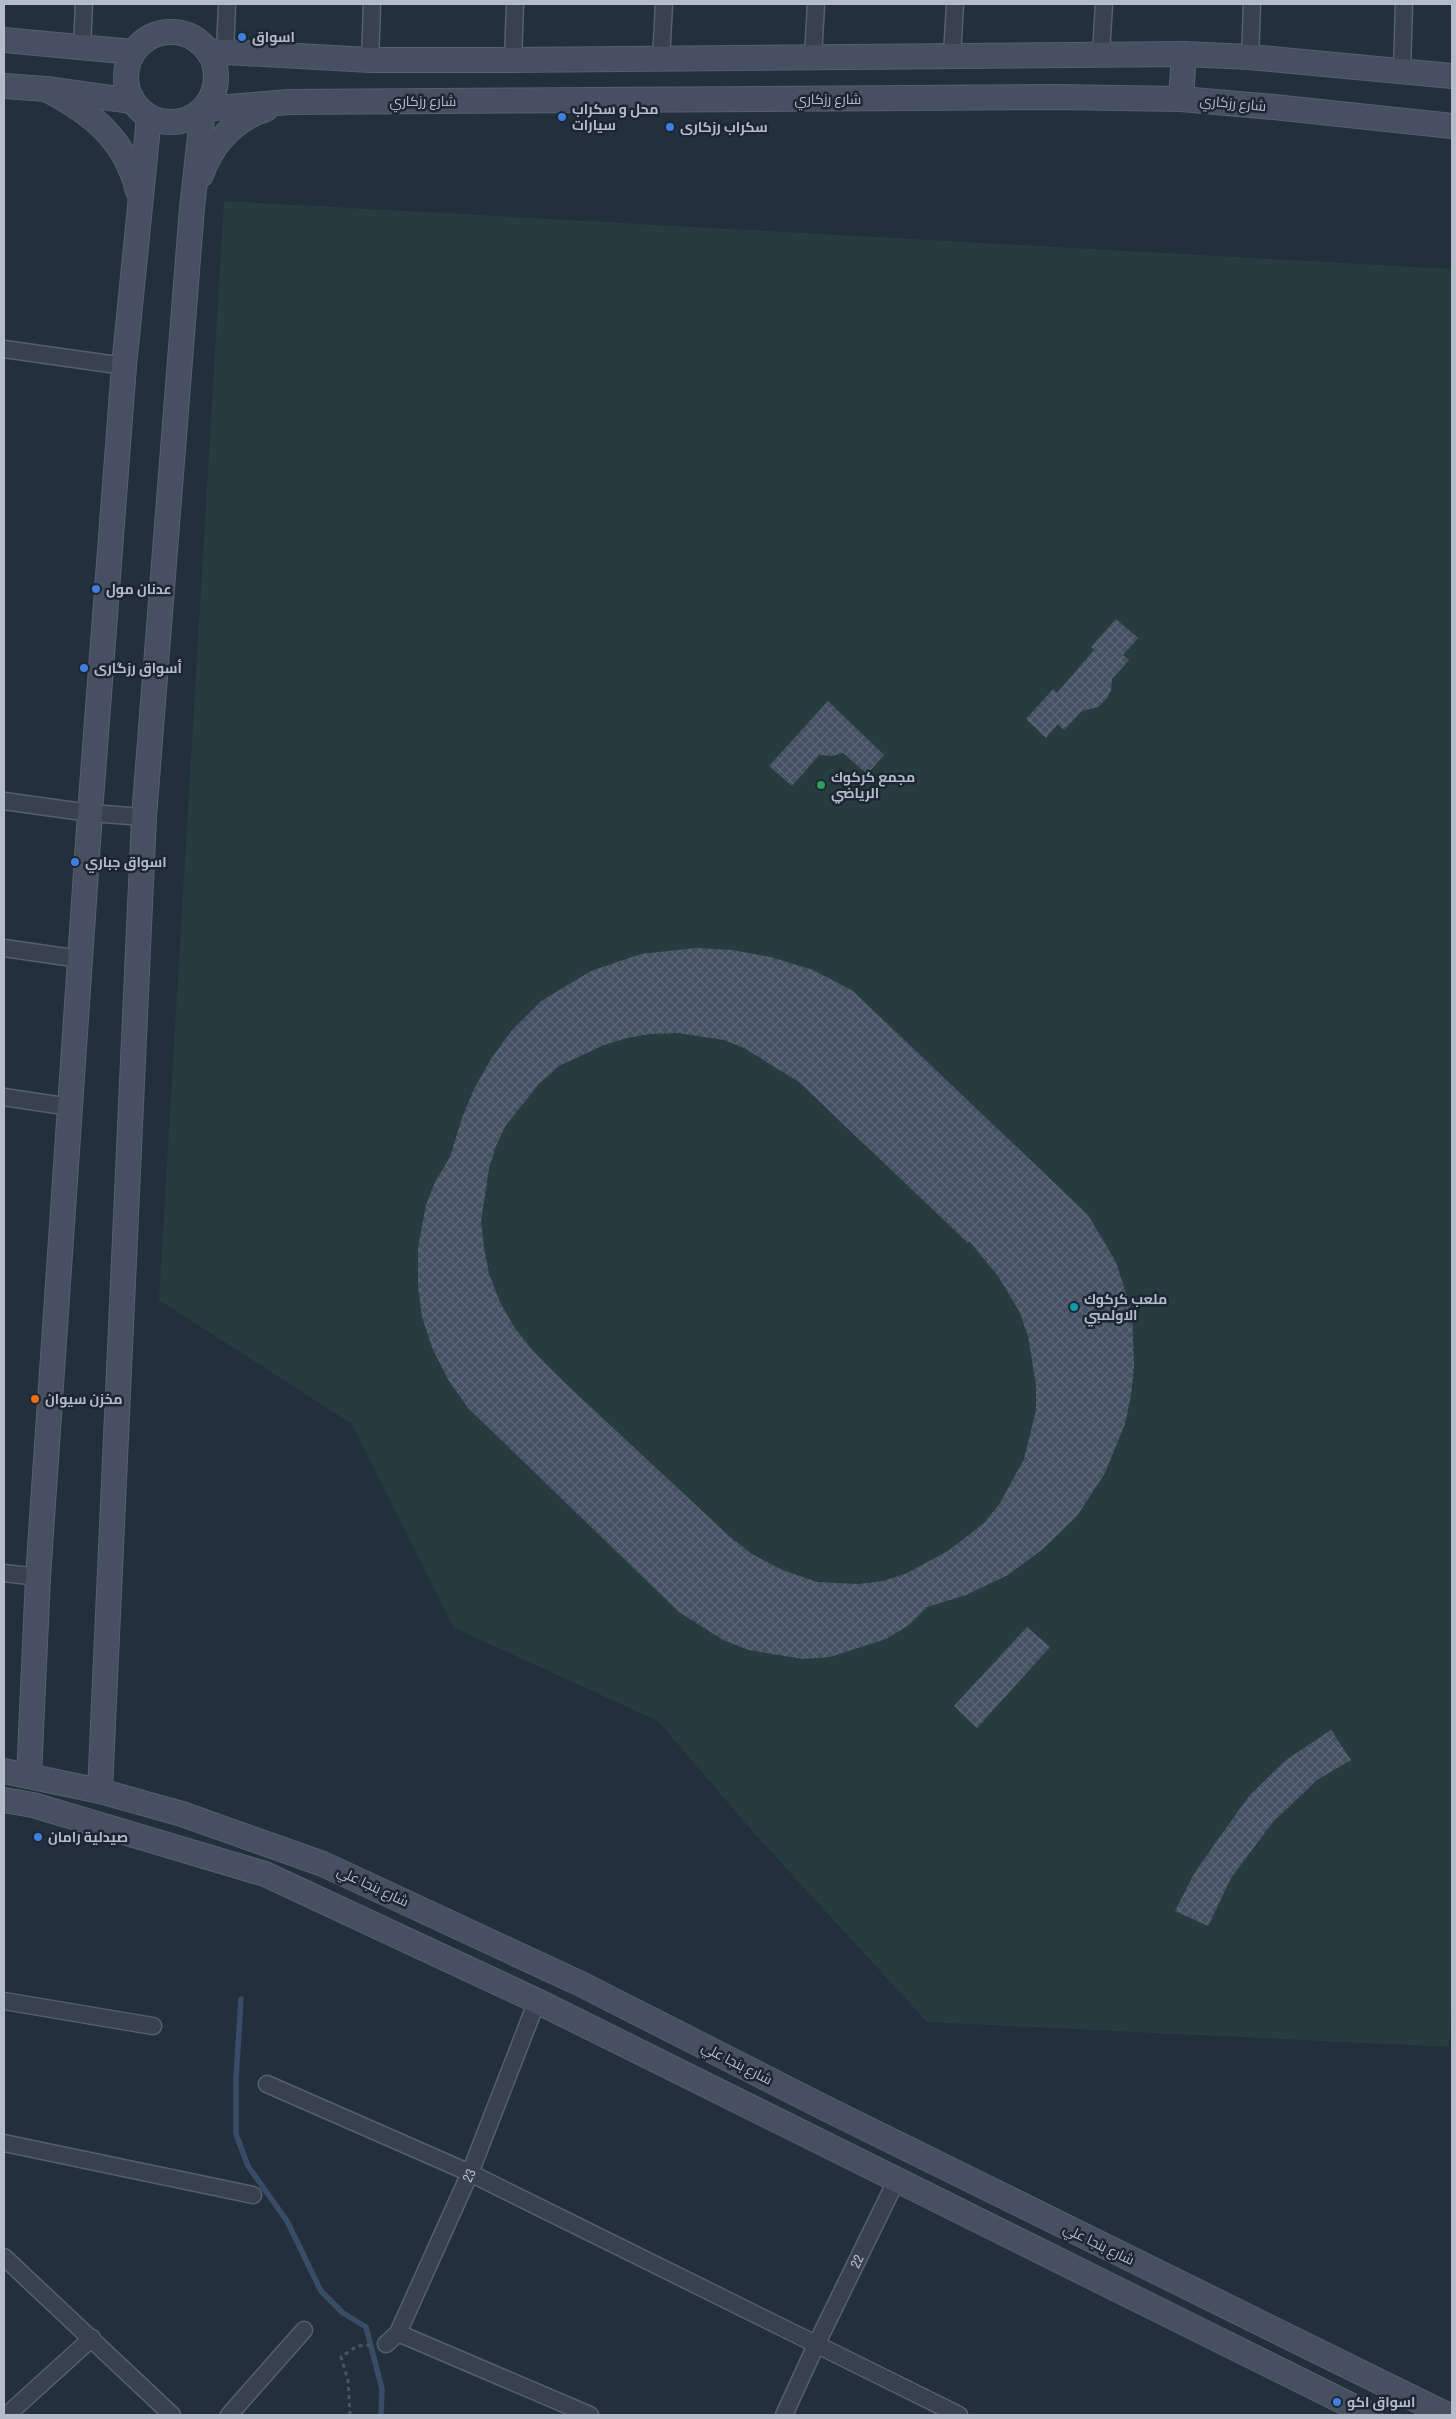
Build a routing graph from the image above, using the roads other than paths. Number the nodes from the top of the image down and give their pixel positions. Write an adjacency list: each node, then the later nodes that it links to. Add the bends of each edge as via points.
1 (84, 4): 12 (street)
2 (226, 4): 14 (street)
3 (372, 4): 21 (street)
4 (515, 4): 22 (street)
5 (664, 4): 20 (street)
6 (816, 4): 18 (street)
7 (955, 4): 17 (street)
8 (1104, 4): 15 (street)
9 (1252, 4): 19 (street)
10 (1404, 4): 23 (street)
11 (4, 40): 12 (street)
12 (82, 47): 13 (street)
13 (133, 52): 14 (street, via 146,40 170,32 188,35); 29 (street, via 126,85)
14 (216, 52): 21 (street); 30 (street, via 214,91)
15 (1101, 54): 16 (street); 17 (street)
16 (1184, 54): 19 (street); 27 (street)
17 (952, 56): 18 (street)
18 (813, 57): 20 (street)
19 (1250, 57): 23 (street)
20 (661, 59): 22 (street)
21 (370, 60): 22 (street)
22 (513, 60)
23 (1402, 70): 24 (street)
24 (1452, 76)
25 (4, 86): 26 (street)
26 (46, 89): 29 (street); 32 (street, via 85,112 112,137 128,160)
27 (1181, 99): 28 (street, شارع رزكاري); 31 (street, شارع رزكاري)
28 (289, 102): 30 (street, شارع رزكاري); 33 (street, via 244,119 222,138 206,162)
29 (140, 109): 30 (street, via 158,121 177,122); 32 (street)
30 (203, 109): 33 (street)
31 (1452, 126)
32 (140, 202): 35 (street)
33 (192, 208): 38 (street)
34 (4, 349): 35 (street)
35 (124, 366): 37 (street)
36 (4, 801): 37 (street)
37 (90, 814): 38 (street); 40 (street)
38 (144, 817): 47 (street)
39 (4, 948): 40 (street)
40 (80, 959): 42 (street)
41 (4, 1098): 42 (street)
42 (70, 1108): 44 (street)
43 (4, 1573): 44 (street)
44 (38, 1577): 46 (street)
45 (4, 1771): 46 (street, شارع بنجا علي)
46 (29, 1776): 47 (street, شارع بنجا علي)
47 (100, 1791): 49 (street, شارع بنجا علي, via 182,1814 323,1864)
48 (4, 1800): 50 (street, via 33,1805 265,1874)
49 (465, 1929): 50 (street); 70 (street, شارع بنجا علي)
50 (450, 1961): 52 (street)
51 (4, 2001): 53 (street)
52 (537, 2001): 56 (street, 23); 57 (street)
53 (153, 2026)
54 (267, 2084): 56 (street)
55 (4, 2143): 58 (street)
56 (470, 2172): 62 (street); 66 (street, 23, via 392,2339)
57 (897, 2179): 62 (street, 22); 69 (street)
58 (253, 2195)
59 (4, 2257): 61 (street)
60 (304, 2330): 65 (street)
61 (92, 2338): 63 (street); 64 (street)
62 (816, 2343): 67 (street, 22); 68 (street)
63 (6, 2415)
64 (172, 2415)
65 (229, 2415)
66 (590, 2415)
67 (784, 2415)
68 (959, 2415)
69 (1370, 2415)
70 (1447, 2415)

